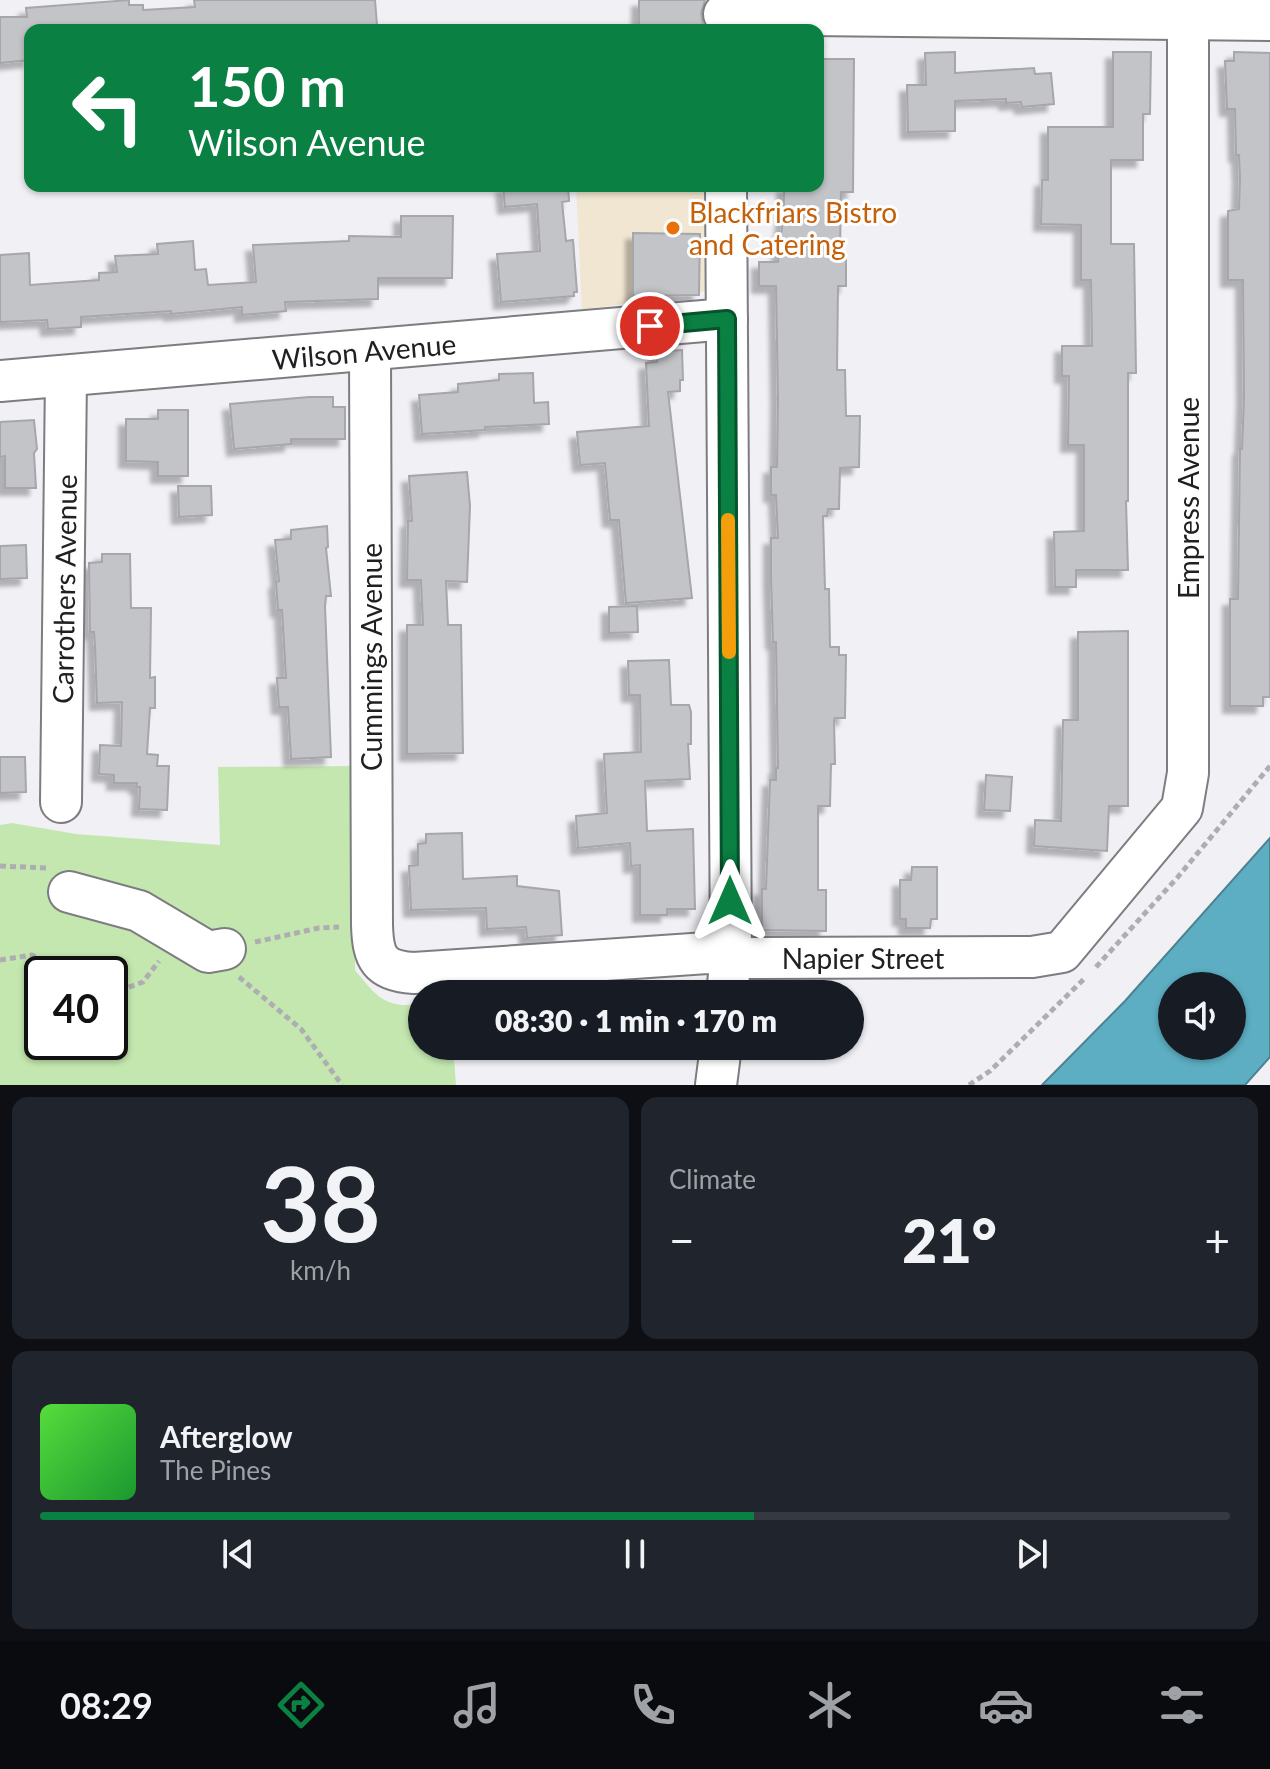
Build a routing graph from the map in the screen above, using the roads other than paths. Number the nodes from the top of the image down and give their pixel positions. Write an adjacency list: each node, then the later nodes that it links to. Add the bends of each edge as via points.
1 (1188, 10): 2 (street); 3 (street); 12 (street, Empress Avenue, via 1188,773 1182,808)
2 (724, 15)
3 (1270, 20)
4 (726, 192): 5 (street)
5 (727, 319): 6 (street, Wilson Avenue); 14 (street)
6 (370, 351): 7 (street, Wilson Avenue); 13 (street, Cummings Avenue, via 372,946)
7 (66, 376): 8 (street, Wilson Avenue); 9 (street, Carrothers Avenue)
8 (0, 381)
9 (61, 802)
10 (69, 892): 11 (street, via 139,911 208,952)
11 (225, 949)
12 (1062, 952): 14 (street, Napier Street, via 1032,957 750,958)
13 (380, 962): 14 (street, Napier Street, via 414,973 707,953)
14 (729, 975)
15 (719, 1060): 16 (street)
16 (716, 1085)

